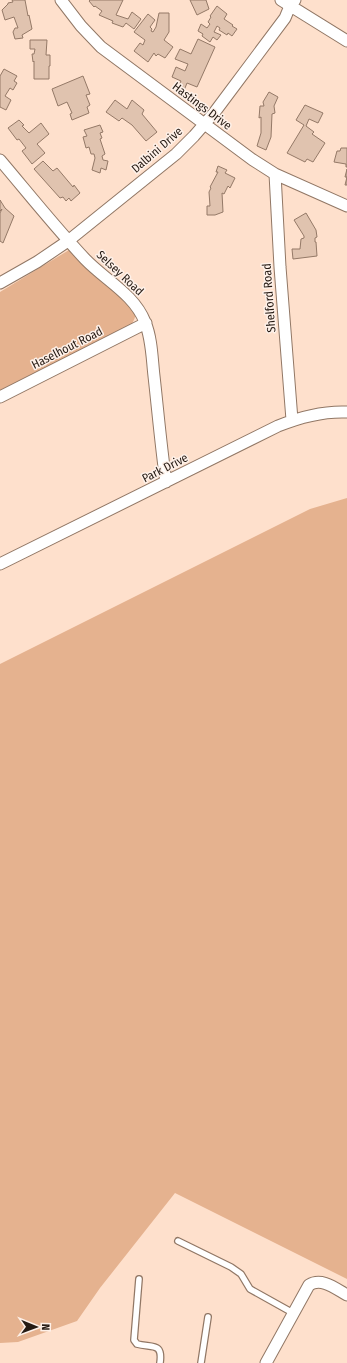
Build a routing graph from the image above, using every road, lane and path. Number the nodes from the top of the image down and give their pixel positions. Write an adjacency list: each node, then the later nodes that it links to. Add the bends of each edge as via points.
1 (60, 0): 4 (street, Hastings Drive, via 101,47)
2 (288, 2): 3 (street); 4 (street, Dalbini Drive, via 283,20)
3 (347, 41)
4 (204, 124): 6 (street, Hastings Drive); 8 (street, Dalbini Drive, via 176,154)
5 (0, 160): 8 (street, Selsey Road)
6 (275, 174): 7 (street, Hastings Drive); 13 (street, Shelford Road)
7 (347, 206)
8 (68, 241): 9 (street, Dalbini Drive); 10 (street, Selsey Road, via 96,270 128,297)
9 (0, 283)
10 (146, 323): 11 (street, Haselhout Road); 14 (street, Selsey Road)
11 (0, 397)
12 (347, 412): 13 (street, Park Drive, via 323,413)
13 (292, 420): 14 (street, Park Drive)
14 (166, 482): 15 (street, Park Drive)
15 (0, 564)
16 (178, 1241): 19 (lane, via 231,1267 240,1274 250,1289)
17 (139, 1279): 21 (lane, via 134,1341 139,1345 154,1346 158,1349 161,1353)
18 (347, 1295): 19 (street, via 325,1283 311,1284)
19 (293, 1313): 23 (street)
20 (208, 1316): 22 (lane)
21 (160, 1363)
22 (201, 1363)
23 (266, 1363)

